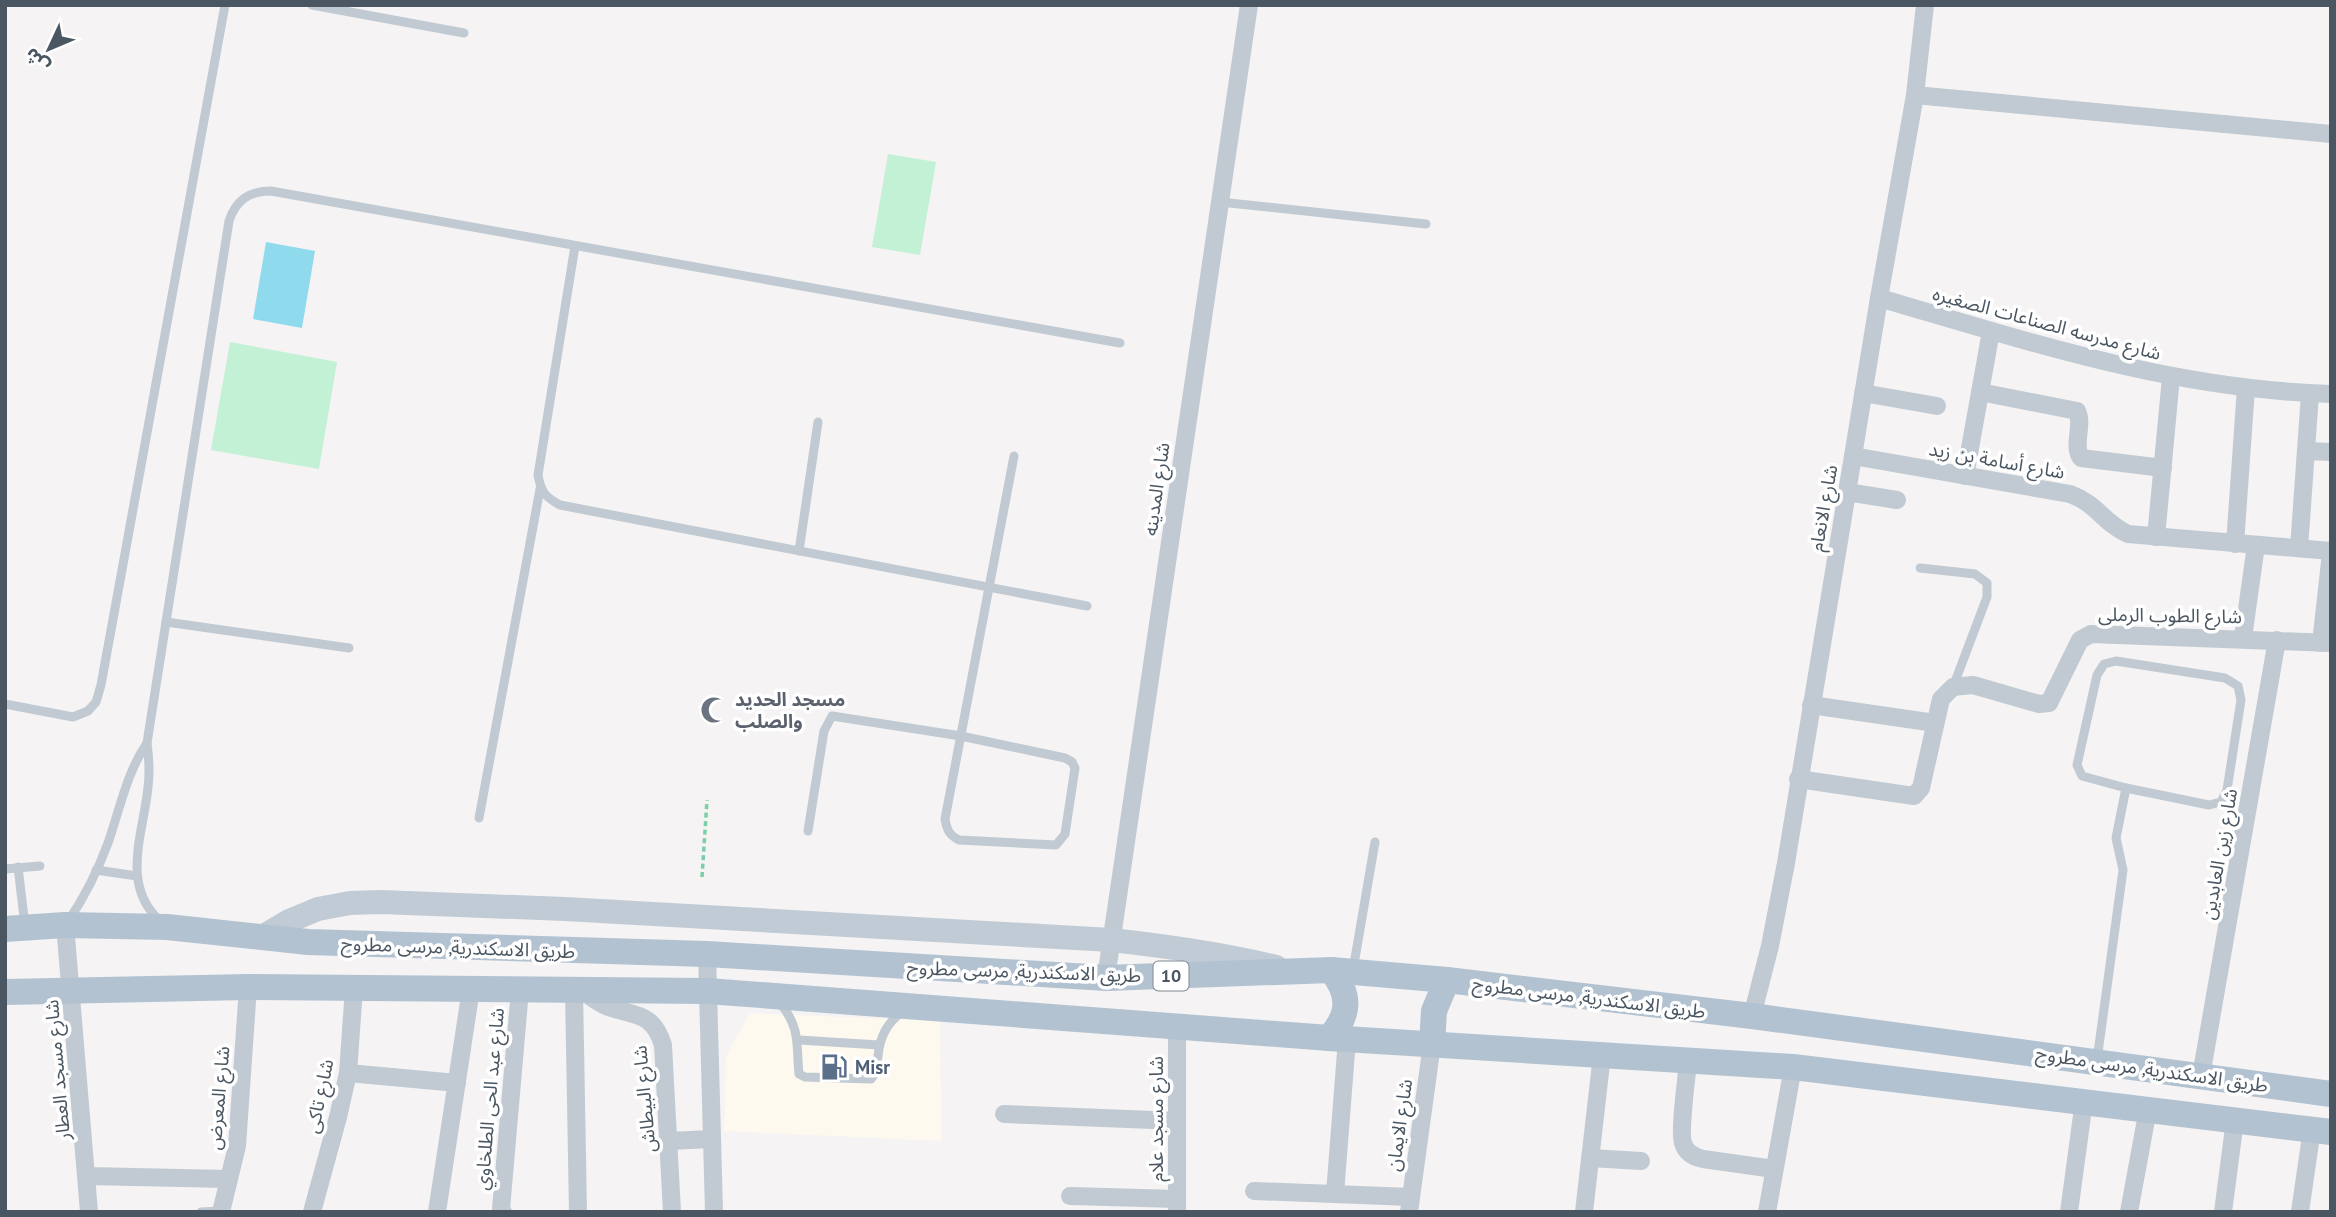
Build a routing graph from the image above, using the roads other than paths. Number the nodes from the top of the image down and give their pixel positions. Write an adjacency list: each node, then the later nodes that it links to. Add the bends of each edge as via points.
1 (225, 5): 46 (lane, via 102,685 88,711 73,717)
2 (312, 5): 5 (lane)
3 (1249, 5): 8 (street, شارع المدينه)
4 (1925, 5): 6 (street, شارع الانعام)
5 (464, 33)
6 (1915, 95): 7 (street); 11 (street, شارع الانعام)
7 (2331, 134)
8 (1220, 202): 9 (lane); 65 (street, شارع المدينه)
9 (1426, 224)
10 (575, 246): 13 (lane); 28 (lane, via 538,475); 40 (lane, via 271,191 249,194 239,201 229,221)
11 (1879, 298): 12 (street, شارع مدرسه الصناعات الصغيره); 17 (street, شارع الانعام)
12 (1991, 331): 14 (street, شارع مدرسه الصناعات الصغيره, via 2081,358); 16 (street)
13 (1119, 343)
14 (2171, 377): 15 (street, شارع مدرسه الصناعات الصغيره); 26 (street)
15 (2246, 388): 18 (street, شارع مدرسه الصناعات الصغيره); 32 (street)
16 (1980, 392): 26 (street, via 2077,411 2081,458); 27 (street)
17 (1863, 393): 20 (street); 25 (street, شارع الانعام)
18 (2310, 394): 19 (street, شارع مدرسه الصناعات الصغيره); 22 (street)
19 (2331, 394)
20 (1937, 406)
21 (818, 422): 35 (lane)
22 (2306, 451): 23 (street); 34 (street)
23 (2331, 452)
24 (1014, 456): 38 (lane)
25 (1853, 456): 27 (street, شارع أسامة بن زيد); 29 (street, شارع الانعام)
26 (2163, 468): 31 (street)
27 (1965, 476): 31 (street, شارع أسامة بن زيد, via 2070,494 2092,504 2127,534)
28 (540, 489): 35 (lane, via 560,505); 53 (lane)
29 (1847, 492): 30 (street); 47 (street, شارع الانعام)
30 (1897, 500)
31 (2156, 537): 32 (street, شارع أسامة بن زيد)
32 (2235, 544): 33 (street, شارع أسامة بن زيد)
33 (2256, 545): 34 (street, شارع أسامة بن زيد); 41 (street)
34 (2298, 548): 36 (street, شارع أسامة بن زيد)
35 (799, 551): 38 (lane)
36 (2331, 552): 43 (street)
37 (1920, 568): 45 (lane, via 1975,574 1987,583 1987,597)
38 (989, 587): 39 (lane); 49 (lane)
39 (1087, 606)
40 (166, 622): 44 (lane); 50 (lane)
41 (2243, 638): 42 (street, شارع الطوب الرملى); 45 (street, شارع الطوب الرملى, via 2087,635 2080,640 2051,701 2045,704 1972,685)
42 (2277, 640): 43 (street, شارع الطوب الرملى); 92 (street, شارع زين العابدين)
43 (2326, 643)
44 (349, 648)
45 (1953, 687): 48 (street, via 1941,699)
46 (5, 704)
47 (1811, 705): 48 (street); 51 (street, شارع الانعام)
48 (1935, 723): 51 (street, via 1921,788 1914,796)
49 (961, 736): 49 (lane, via 945,819 951,836 1056,845 1062,841 1075,768 1072,762); 54 (lane, via 832,716 824,731)
50 (147, 743): 59 (lane, via 127,780); 60 (lane, via 149,776)
51 (1798, 779): 81 (street, شارع الانعام, via 1772,936)
52 (2126, 788): 52 (lane, via 2209,805 2221,802 2227,790 2241,700 2238,686 2225,678 2116,661 2104,664 2097,675 2077,765 2087,779); 89 (lane, via 2116,838 2123,870)
53 (479, 818)
54 (808, 831)
55 (1375, 842): 68 (lane)
56 (40, 866): 57 (lane)
57 (18, 867): 58 (lane); 63 (lane)
58 (5, 869)
59 (96, 870): 60 (lane); 61 (lane)
60 (137, 876): 62 (lane, via 141,896)
61 (65, 925): 62 (main road, طريق الاسكندرية, مرسى مطروح / 10); 63 (main road, طريق الاسكندرية, مرسى مطروح / 10); 74 (street, شارع مسجد العطار)
62 (167, 927): 64 (main road, طريق الاسكندرية, مرسى مطروح / 10)
63 (15, 929)
64 (262, 937): 65 (main road, via 318,909 381,902); 66 (main road, طريق الاسكندرية, مرسى مطروح / 10)
65 (1111, 940): 67 (main road); 69 (street, شارع المدينه)
66 (707, 954): 69 (main road, طريق الاسكندرية, مرسى مطروح / 10); 78 (street)
67 (1291, 971): 68 (main road, طريق الاسكندرية, مرسى مطروح / 10); 69 (main road, طريق الاسكندرية, مرسى مطروح / 10)
68 (1342, 971): 70 (main road, طريق الاسكندرية, مرسى مطروح / 10); 83 (main road, via 1345,1013)
69 (1106, 978)
70 (1447, 980): 81 (main road, طريق الاسكندرية, مرسى مطروح / 10); 85 (main road, via 1434,1011)
71 (248, 987): 72 (main road, طريق الاسكندرية, مرسى مطروح); 74 (main road, طريق الاسكندرية, مرسى مطروح); 107 (street, شارع المعرض, via 238,1134)
72 (354, 988): 73 (main road, طريق الاسكندرية, مرسى مطروح); 91 (street, شارع تاكى)
73 (471, 989): 75 (main road, طريق الاسكندرية, مرسى مطروح); 93 (street)
74 (71, 990): 77 (main road, طريق الاسكندرية, مرسى مطروح); 106 (street, شارع مسجد العطار)
75 (520, 990): 76 (main road, طريق الاسكندرية, مرسى مطروح); 118 (street, شارع عبد الحى الطلخاوي)
76 (578, 990): 78 (main road, طريق الاسكندرية, مرسى مطروح); 102 (street, شارع البيطاش, via 605,1005 634,1012 659,1030); 119 (street)
77 (5, 992)
78 (707, 992): 79 (main road, طريق الاسكندرية, مرسى مطروح); 101 (street)
79 (775, 996): 80 (main road, طريق الاسكندرية, مرسى مطروح); 84 (lane)
80 (909, 1006): 82 (main road, طريق الاسكندرية, مرسى مطروح); 86 (lane, via 884,1029)
81 (1752, 1016): 89 (main road, طريق الاسكندرية, مرسى مطروح / 10)
82 (1177, 1026): 83 (main road, طريق الاسكندرية, مرسى مطروح); 99 (street, شارع مسجد علام)
83 (1338, 1039): 85 (main road, طريق الاسكندرية, مرسى مطروح); 109 (street)
84 (799, 1040): 86 (lane); 86 (lane, via 799,1074 806,1077 872,1079)
85 (1432, 1044): 87 (main road, طريق الاسكندرية, مرسى مطروح); 111 (street, شارع الايمان)
86 (879, 1045)
87 (1602, 1055): 88 (main road, طريق الاسكندرية, مرسى مطروح); 103 (street)
88 (1688, 1061): 90 (main road, طريق الاسكندرية, مرسى مطروح); 105 (street, via 1682,1138 1686,1150 1703,1159)
89 (2097, 1062): 92 (main road, طريق الاسكندرية, مرسى مطروح / 10)
90 (1793, 1067): 95 (main road, طريق الاسكندرية, مرسى مطروح); 105 (street)
91 (348, 1073): 93 (street); 116 (street, شارع تاكى)
92 (2201, 1076): 94 (main road, طريق الاسكندرية, مرسى مطروح / 10)
93 (457, 1083): 117 (street)
94 (2331, 1094)
95 (2084, 1101): 96 (main road, طريق الاسكندرية, مرسى مطروح); 124 (street)
96 (2148, 1109): 98 (main road, طريق الاسكندرية, مرسى مطروح); 125 (street)
97 (1004, 1114): 99 (street)
98 (2235, 1120): 100 (main road, طريق الاسكندرية, مرسى مطروح); 126 (street)
99 (1177, 1121): 112 (street, شارع مسجد علام)
100 (2321, 1130): 127 (street)
101 (711, 1139): 102 (street); 121 (street)
102 (669, 1140): 120 (street, شارع البيطاش)
103 (1590, 1158): 104 (street); 122 (street)
104 (1642, 1161)
105 (1774, 1169): 123 (street)
106 (87, 1176): 107 (street); 114 (street, شارع مسجد العطار)
107 (228, 1179): 113 (street, شارع المعرض)
108 (1254, 1191): 109 (street)
109 (1335, 1194): 111 (street)
110 (1070, 1196): 112 (street)
111 (1410, 1204)
112 (1177, 1206)
113 (221, 1211): 115 (lane)
114 (89, 1212)
115 (201, 1212)
116 (312, 1212)
117 (437, 1212)
118 (503, 1212)
119 (578, 1212)
120 (672, 1212)
121 (714, 1212)
122 (1584, 1212)
123 (1767, 1212)
124 (2069, 1212)
125 (2129, 1212)
126 (2223, 1212)
127 (2300, 1212)

